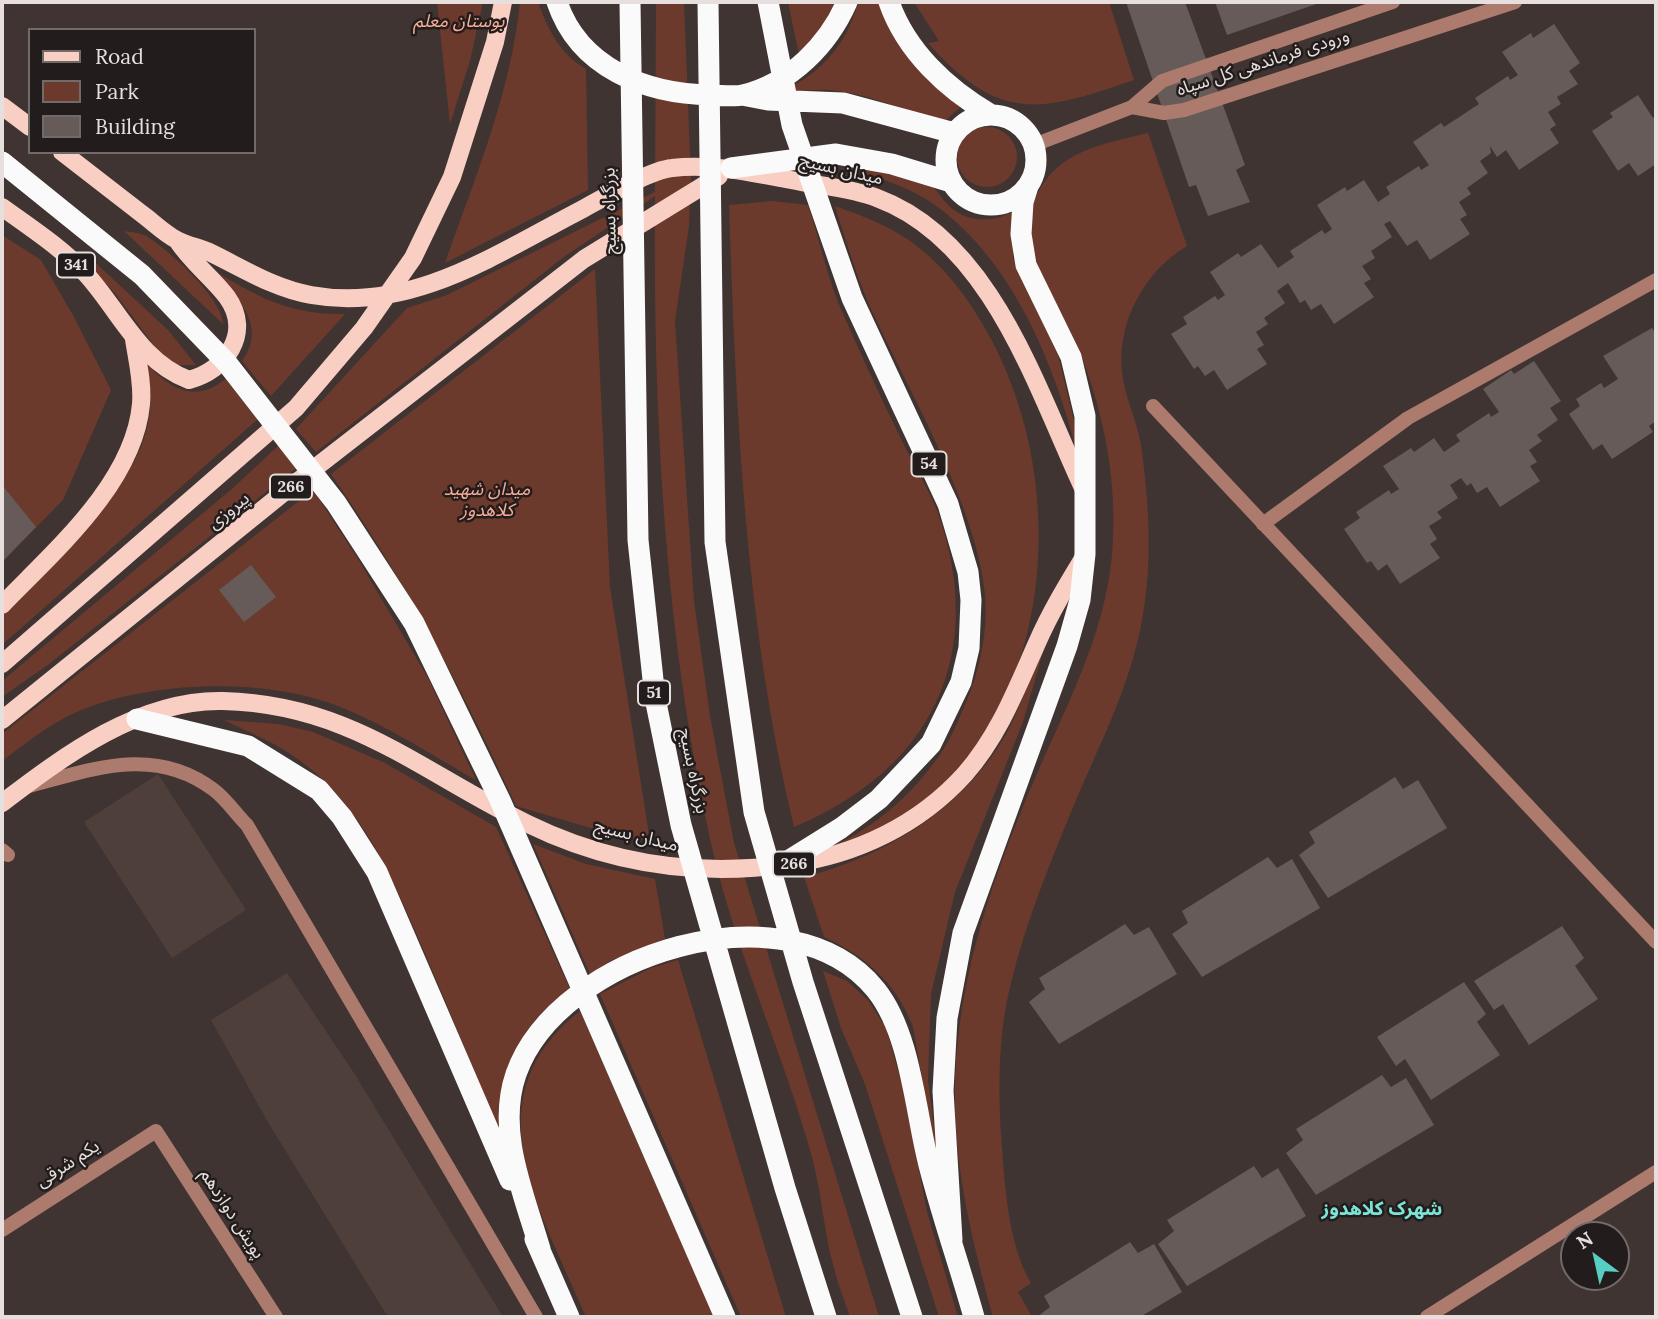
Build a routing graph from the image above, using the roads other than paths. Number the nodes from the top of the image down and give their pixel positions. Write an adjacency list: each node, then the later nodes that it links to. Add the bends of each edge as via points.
1 (503, 2): 31 (main road, via 452,177 413,258 364,328 296,408)
2 (556, 2): 10 (highway, via 562,20 584,47 602,65 637,84 691,94)
3 (630, 2): 47 (highway, بزرگراه بسیج / 51, via 638,540 655,698 681,825)
4 (708, 2): 48 (highway, via 715,541 754,812 803,982)
5 (768, 2): 36 (highway, 54, via 792,125 852,298 948,504 968,572 971,600 969,648 961,682 931,744 879,799)
6 (847, 2): 10 (highway, via 824,43 810,57)
7 (889, 2): 13 (highway, via 908,40 934,71)
8 (1393, 2): 12 (street, ورودی فرماندهی کل سپاه, via 1162,81)
9 (1515, 2): 12 (street, ورودی فرماندهی کل سپاه, via 1184,110 1164,113)
10 (742, 95): 15 (highway, via 858,106)
11 (2, 106): 14 (main road)
12 (1132, 107): 16 (street)
13 (990, 114): 15 (highway, via 964,123); 16 (highway, via 1017,122)
14 (28, 126)
15 (954, 133): 20 (highway, via 945,158)
16 (1034, 145): 21 (highway, via 1035,174)
17 (65, 154): 23 (main road)
18 (2, 162): 46 (highway, via 152,284 226,362 336,503 414,623 495,788)
19 (731, 168): 20 (highway, via 836,154 892,164); 23 (main road, میدان بسیج, via 670,167 447,280 387,296 349,298 282,288); 27 (main road, میدان بسیج, via 876,198 914,216 946,242 1000,310); 33 (main road, پیروزی / 266, via 584,259 293,485)
20 (951, 182): 21 (highway, via 964,196 990,205 1005,203)
21 (1028, 186): 27 (highway, via 1021,245 1026,265 1071,357 1085,416)
22 (2, 207): 25 (main road, 341, via 83,271 110,301)
23 (177, 240): 25 (main road, via 191,262 229,299 236,319 230,353 218,368 189,380 163,367)
24 (1656, 280): 28 (street, via 1408,418)
25 (134, 339): 30 (main road, via 141,404 127,454 96,503)
26 (1153, 406): 28 (street)
27 (1083, 488): 29 (highway)
28 (1263, 524): 37 (street)
29 (1085, 554): 36 (main road, میدان بسیج / 266, via 1059,597 1014,699 985,749 934,804 907,823 843,853); 41 (highway, via 1080,600 1067,646 962,933 947,1018 943,1091)
30 (2, 605)
31 (2, 664)
32 (136, 719): 34 (main road, 266, via 76,750); 36 (main road, میدان بسیج / 266, via 176,706 221,701 284,706 327,717 378,741 556,837 640,862 705,871); 42 (highway, via 247,746 319,790 342,817 377,872)
33 (2, 720)
34 (21, 788): 35 (main road, 266); 44 (street, via 121,762 172,767 214,790 247,825)
35 (2, 803)
36 (780, 866)
37 (1656, 943)
38 (156, 1131): 40 (street, یکم شرقی); 43 (street, پویش دوازدهم)
39 (1656, 1172): 50 (street)
40 (2, 1230)
41 (952, 1240): 42 (highway, via 929,1167 898,1026 876,990 833,954 764,937 713,939 653,954 600,981 556,1014 537,1036 516,1073 509,1129); 49 (highway)
42 (540, 1249): 45 (highway)
43 (276, 1317)
44 (536, 1317)
45 (569, 1317)
46 (725, 1317)
47 (825, 1317)
48 (912, 1317)
49 (974, 1317)
50 (1427, 1317)

